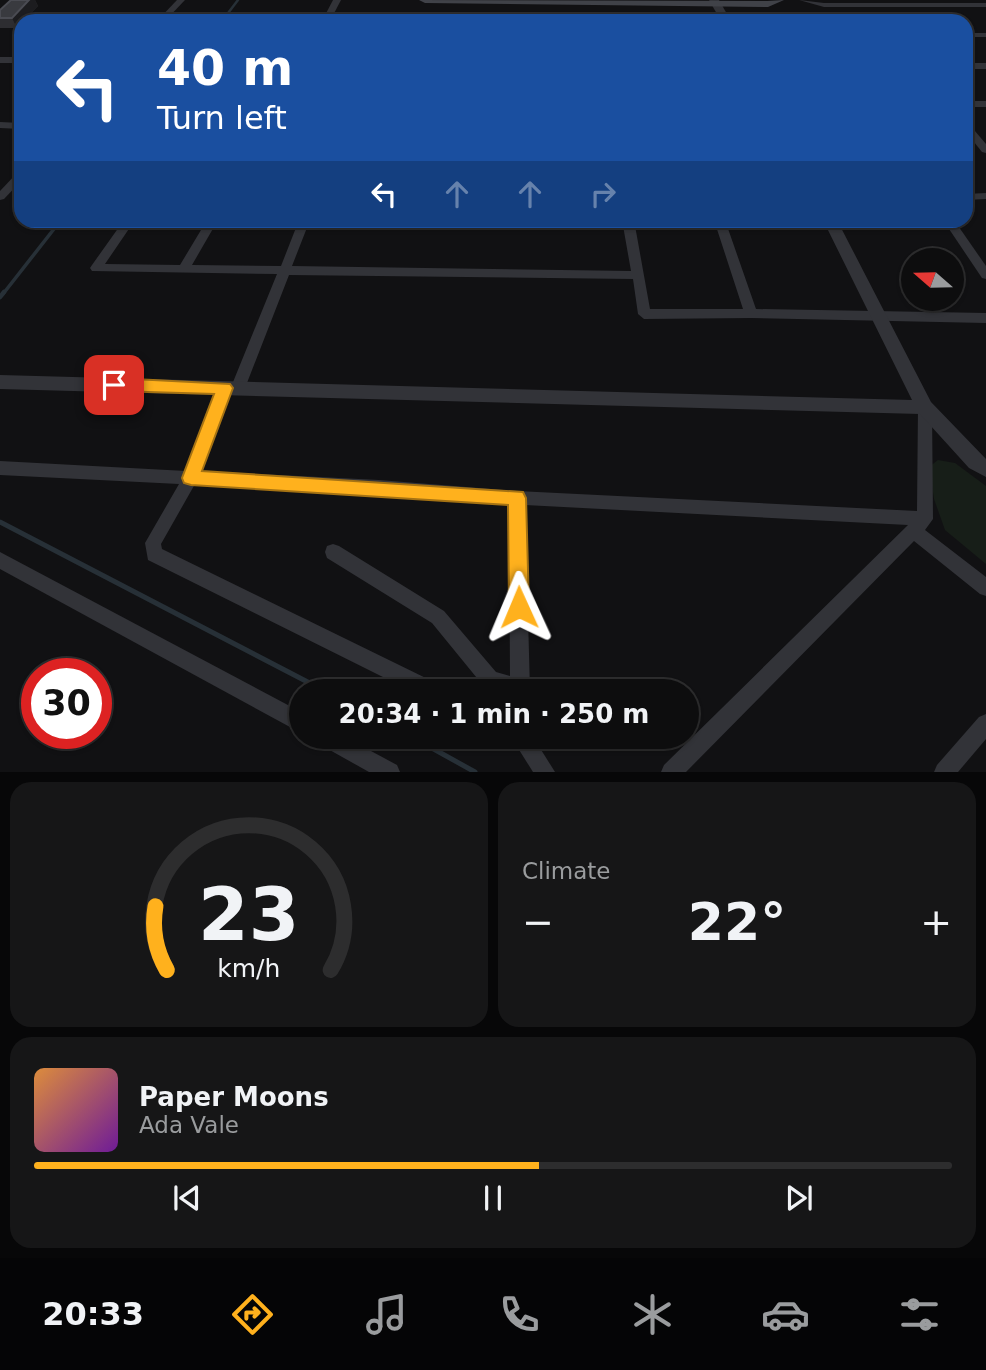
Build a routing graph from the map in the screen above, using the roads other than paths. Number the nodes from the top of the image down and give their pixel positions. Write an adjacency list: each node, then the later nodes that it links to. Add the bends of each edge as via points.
1 (181, 0): 9 (street)
2 (425, 0): 5 (main road)
3 (778, 0): 6 (main road, via 768,4)
4 (803, 0): 8 (street, via 824,5)
5 (481, 1): 7 (main road)
6 (721, 2): 7 (main road)
7 (689, 3): 10 (main road)
8 (986, 5)
9 (168, 14)
10 (716, 14)
11 (4, 50): 12 (street)
12 (14, 52)
13 (973, 134): 14 (street)
14 (985, 147)
15 (14, 182): 16 (street)
16 (0, 197)
17 (124, 228): 24 (street, via 96,268)
18 (208, 228): 24 (street)
19 (302, 228): 25 (street)
20 (629, 228): 26 (street)
21 (722, 228): 28 (street)
22 (834, 228): 29 (street)
23 (954, 228): 27 (street)
24 (184, 269): 25 (street)
25 (285, 271): 26 (street); 32 (street)
26 (638, 275): 28 (street, via 644,314)
27 (986, 275)
28 (751, 313): 29 (street)
29 (877, 315): 30 (street); 33 (street)
30 (986, 318)
31 (1, 384): 32 (street)
32 (231, 388): 33 (street); 36 (street)
33 (925, 407): 35 (street); 38 (street)
34 (0, 468): 36 (street)
35 (986, 469)
36 (191, 478): 37 (street); 42 (street, via 153,543 154,554)
37 (517, 498): 38 (street); 44 (street)
38 (919, 525): 41 (street); 51 (street)
39 (333, 552): 43 (street, via 438,617)
40 (0, 560): 45 (street)
41 (986, 588)
42 (407, 679)
43 (483, 679)
44 (520, 679)
45 (289, 717)
46 (986, 724): 52 (street)
47 (348, 749): 49 (street)
48 (529, 749): 50 (street)
49 (390, 772)
50 (545, 772)
51 (671, 772)
52 (944, 772)

